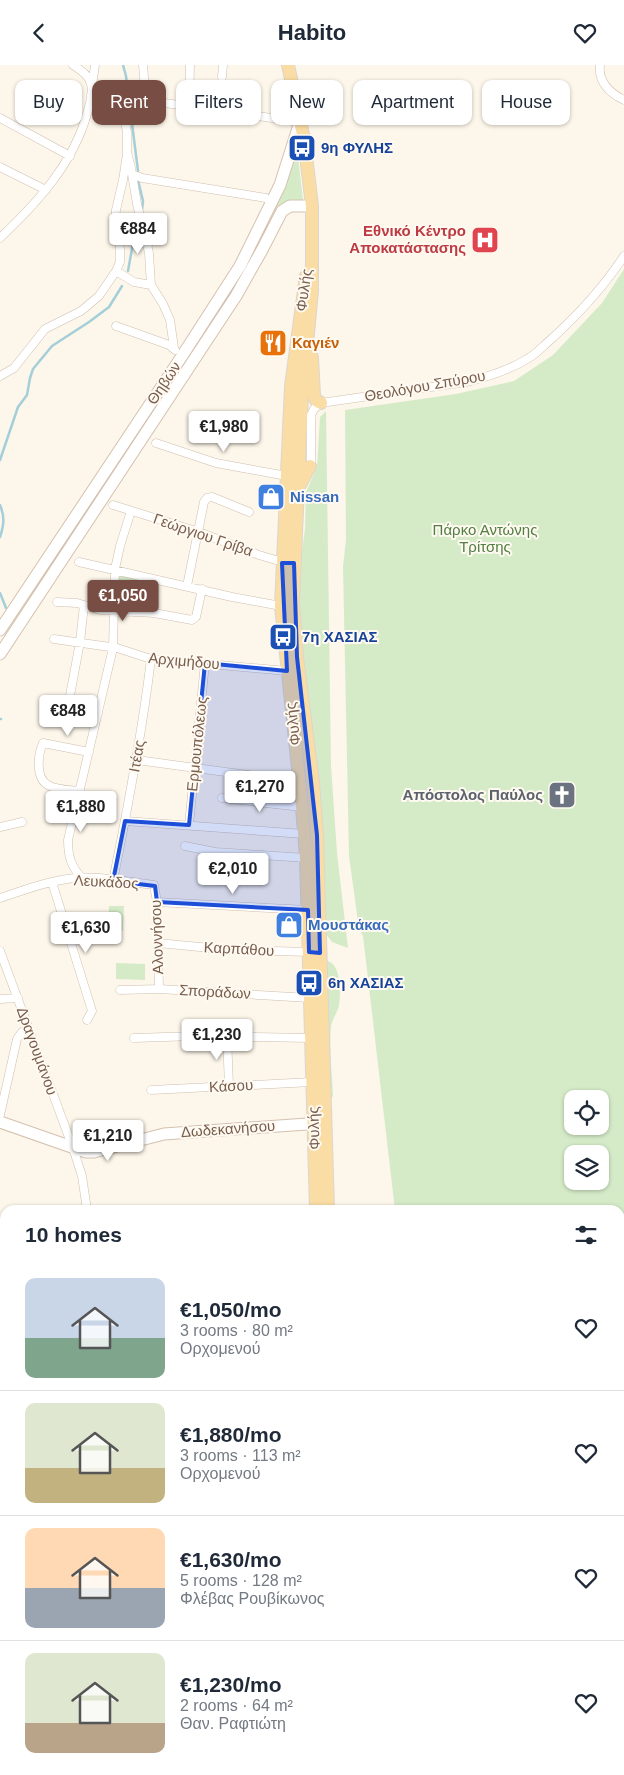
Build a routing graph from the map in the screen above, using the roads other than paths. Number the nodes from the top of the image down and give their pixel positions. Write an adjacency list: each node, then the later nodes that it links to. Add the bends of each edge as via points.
1 (73, 65): 12 (street)
2 (95, 65): 12 (street)
3 (144, 65): 9 (street)
4 (190, 65): 10 (street)
5 (223, 65): 8 (street)
6 (288, 65): 11 (main road, Φυλής)
7 (600, 65): 14 (street, via 602,83)
8 (222, 77)
9 (145, 80)
10 (190, 80)
11 (291, 80)
12 (91, 84): 13 (street)
13 (91, 95): 20 (street, via 82,133)
14 (624, 100)
15 (0, 117): 20 (street)
16 (126, 125): 19 (street)
17 (299, 125): 24 (main road, Θηβών)
18 (300, 125): 25 (main road, Φυλής)
19 (127, 154): 22 (street); 28 (street, via 116,209)
20 (70, 156): 23 (street)
21 (0, 167): 23 (street)
22 (132, 174): 24 (street, via 266,198); 31 (street)
23 (46, 190): 27 (street)
24 (272, 202): 37 (main road, Θηβών, via 240,266)
25 (312, 206): 30 (main road, Φυλής); 60 (main road, Θηβών, via 290,206 282,211 236,296)
26 (0, 225): 27 (street)
27 (8, 231): 29 (street)
28 (118, 232): 31 (street); 33 (street, via 120,262)
29 (0, 239)
30 (312, 239): 35 (main road, Φυλής); 42 (main road, Φυλής, via 293,367)
31 (148, 245): 34 (street)
32 (624, 256): 39 (street, Θεολόγου Σπύρου, via 573,318 530,358 515,366 466,382)
33 (116, 271): 34 (street, via 134,282); 38 (street, via 99,297 81,311 45,329 14,368)
34 (151, 285): 37 (street, via 164,304)
35 (312, 291): 39 (main road, via 314,396); 42 (main road, Φυλής)
36 (116, 327): 37 (street)
37 (178, 352): 56 (main road, Θηβών)
38 (0, 376)
39 (321, 403): 41 (street, via 311,415)
40 (156, 443): 42 (street, via 216,463)
41 (311, 452): 42 (street); 42 (street)
42 (295, 468): 48 (main road, Φυλής); 48 (main road, Φυλής, via 298,489)
43 (113, 505): 44 (street, Γεώργιου Γρίβα)
44 (130, 511): 46 (street, Γεώργιου Γρίβα); 49 (street)
45 (249, 512): 46 (street, via 212,497 207,498)
46 (199, 532): 48 (street, Γεώργιου Γρίβα); 50 (street)
47 (80, 562): 49 (street)
48 (288, 563): 54 (main road, Φυλής); 90 (main road, Φυλής, via 313,782 316,835)
49 (115, 569): 50 (street); 55 (street)
50 (187, 586): 51 (street)
51 (202, 589): 54 (street); 55 (street, via 195,619)
52 (57, 602): 53 (street)
53 (84, 605): 55 (street); 58 (street)
54 (281, 606): 63 (main road, Φυλής)
55 (114, 611): 59 (street)
56 (0, 630)
57 (54, 639): 58 (street, Αρχιμήδου)
58 (80, 642): 59 (street, Αρχιμήδου); 65 (street)
59 (113, 648): 61 (street, Αρχιμήδου); 66 (street)
60 (0, 654)
61 (151, 659): 62 (street, Αρχιμήδου); 68 (street, Ιτέας)
62 (206, 663): 63 (street, Αρχιμήδου); 69 (street, Ερμουπόλεως)
63 (287, 671): 70 (main road, Φυλής)
64 (46, 701): 65 (street)
65 (68, 706): 66 (street)
66 (98, 713): 67 (street)
67 (88, 752): 71 (street); 71 (street, via 43,743 39,760 40,775 48,786)
68 (136, 760): 69 (street); 74 (street, Ιτέας)
69 (195, 768): 70 (street); 76 (street, Ερμουπόλεως)
70 (299, 782): 73 (main road, Φυλής)
71 (80, 791): 81 (street, via 68,849)
72 (222, 798): 73 (street)
73 (302, 807): 78 (main road, Φυλής)
74 (125, 821): 76 (street); 83 (street, Ιτέας)
75 (22, 823): 77 (street)
76 (189, 825): 78 (street)
77 (0, 827)
78 (304, 834): 80 (main road, Φυλής)
79 (185, 846): 80 (street, via 215,852)
80 (306, 858): 87 (main road, Φυλής)
81 (79, 878): 82 (street, Λευκάδος); 83 (street, Λευκάδος)
82 (56, 881): 85 (street, Λευκάδος); 96 (street, via 92,1011)
83 (112, 881): 84 (street, Λευκάδος)
84 (154, 885): 86 (street, Αλοννήσου)
85 (0, 898)
86 (157, 902): 87 (street); 88 (street, Αλοννήσου)
87 (308, 910): 90 (main road, Φυλής)
88 (158, 943): 90 (street, Καρπάθου); 91 (street, Αλοννήσου)
89 (0, 951): 93 (street, Δραγουμάνου)
90 (314, 953): 94 (main road, Φυλής); 106 (main road, Φυλής)
91 (159, 989): 92 (street, Σποράδων); 94 (street, Σποράδων)
92 (120, 990)
93 (18, 998): 95 (street); 97 (street, Δραγουμάνου)
94 (310, 998): 100 (main road, Φυλής)
95 (0, 999)
96 (87, 1020)
97 (28, 1028): 104 (street, via 17,1039); 107 (street, Δραγουμάνου)
98 (227, 1036): 99 (street); 100 (street); 102 (street)
99 (134, 1038)
100 (310, 1038): 101 (main road, Φυλής)
101 (312, 1082): 102 (street, Κάσου); 106 (main road, Φυλής)
102 (229, 1086): 103 (street, Κάσου)
103 (151, 1090)
104 (0, 1115)
105 (0, 1122): 107 (main road, Δωδεκανήσου)
106 (320, 1123): 107 (main road, Δωδεκανήσου, via 160,1134 94,1152); 109 (main road, Φυλής); 110 (main road, Φυλής)
107 (73, 1148): 108 (street, Δραγουμάνου)
108 (86, 1205)
109 (316, 1205)
110 (328, 1205)
111 (216, 1775): 112 (street)
112 (220, 1775)

